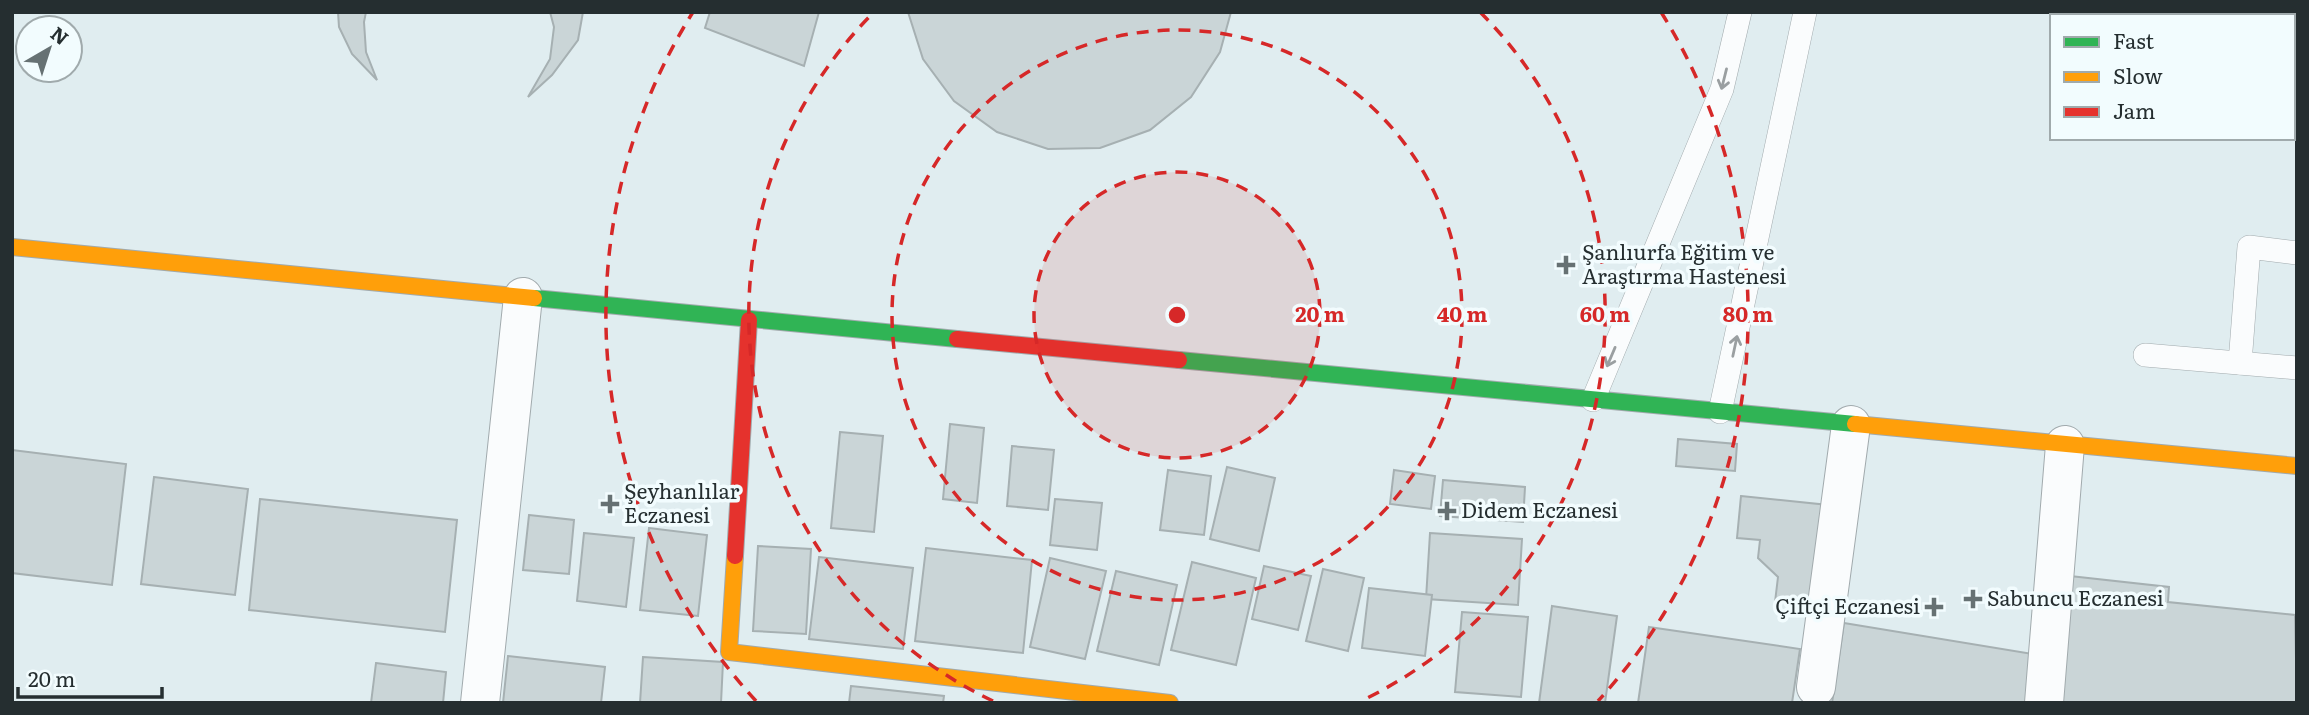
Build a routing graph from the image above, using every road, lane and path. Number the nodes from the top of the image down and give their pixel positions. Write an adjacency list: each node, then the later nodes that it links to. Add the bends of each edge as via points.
1 (1740, 12): 10 (lane, one-way to 10, via 1722,89)
2 (1805, 12): 11 (lane, one-way to 2)
3 (12, 247): 5 (street)
4 (2297, 253): 8 (lane, via 2249,247)
5 (523, 297): 6 (street); 16 (street)
6 (749, 320): 10 (street); 17 (street, via 729,652)
7 (2145, 355): 8 (lane)
8 (2240, 363): 9 (lane)
9 (2297, 368)
10 (1593, 400): 11 (street)
11 (1720, 412): 12 (street)
12 (1852, 425): 13 (street); 15 (street)
13 (2065, 445): 14 (street); 18 (street)
14 (2297, 466)
15 (1816, 687)
16 (480, 703)
17 (1170, 703)
18 (2044, 703)

